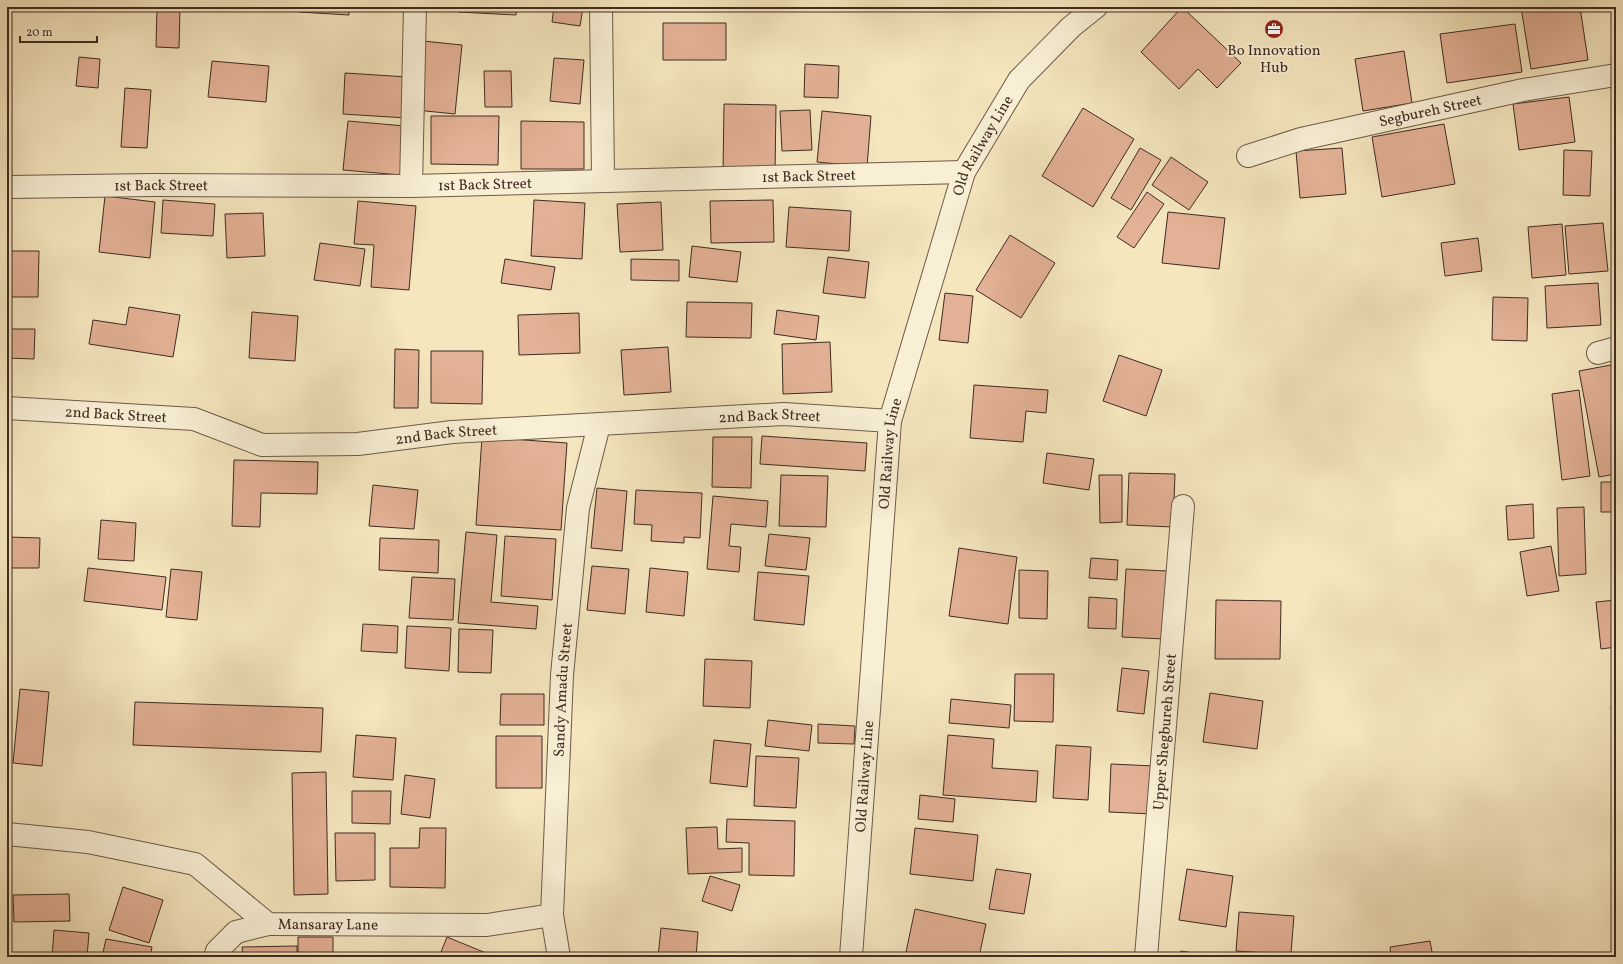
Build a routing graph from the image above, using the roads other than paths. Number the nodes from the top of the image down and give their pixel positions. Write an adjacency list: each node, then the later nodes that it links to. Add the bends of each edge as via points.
1 (415, 7): 8 (street)
2 (601, 7): 7 (street)
3 (1096, 7): 6 (street, Old Railway Line, via 1071,27 1019,80)
4 (1616, 75): 5 (street, Segbureh Street, via 1522,90 1300,139)
5 (1248, 156)
6 (964, 172): 7 (street, 1st Back Street); 11 (street, Old Railway Line)
7 (603, 180): 8 (street, 1st Back Street)
8 (411, 186): 9 (street, 1st Back Street)
9 (7, 187)
10 (7, 408): 12 (street, 2nd Back Street, via 194,419 262,444 358,444 452,432)
11 (890, 421): 12 (street, 2nd Back Street, via 784,414); 19 (street, Old Railway Line)
12 (598, 424): 15 (street, Sandy Amadu Street, via 578,508 562,675)
13 (1183, 506): 20 (street, Upper Shegbureh Street)
14 (7, 834): 16 (street, Mansaray Lane, via 88,842 195,864)
15 (552, 915): 16 (street, Mansaray Lane, via 487,925); 18 (street, Sandy Amadu Street)
16 (268, 924): 17 (street, via 236,932 217,951)
17 (215, 957)
18 (559, 957)
19 (851, 957)
20 (1146, 957)

